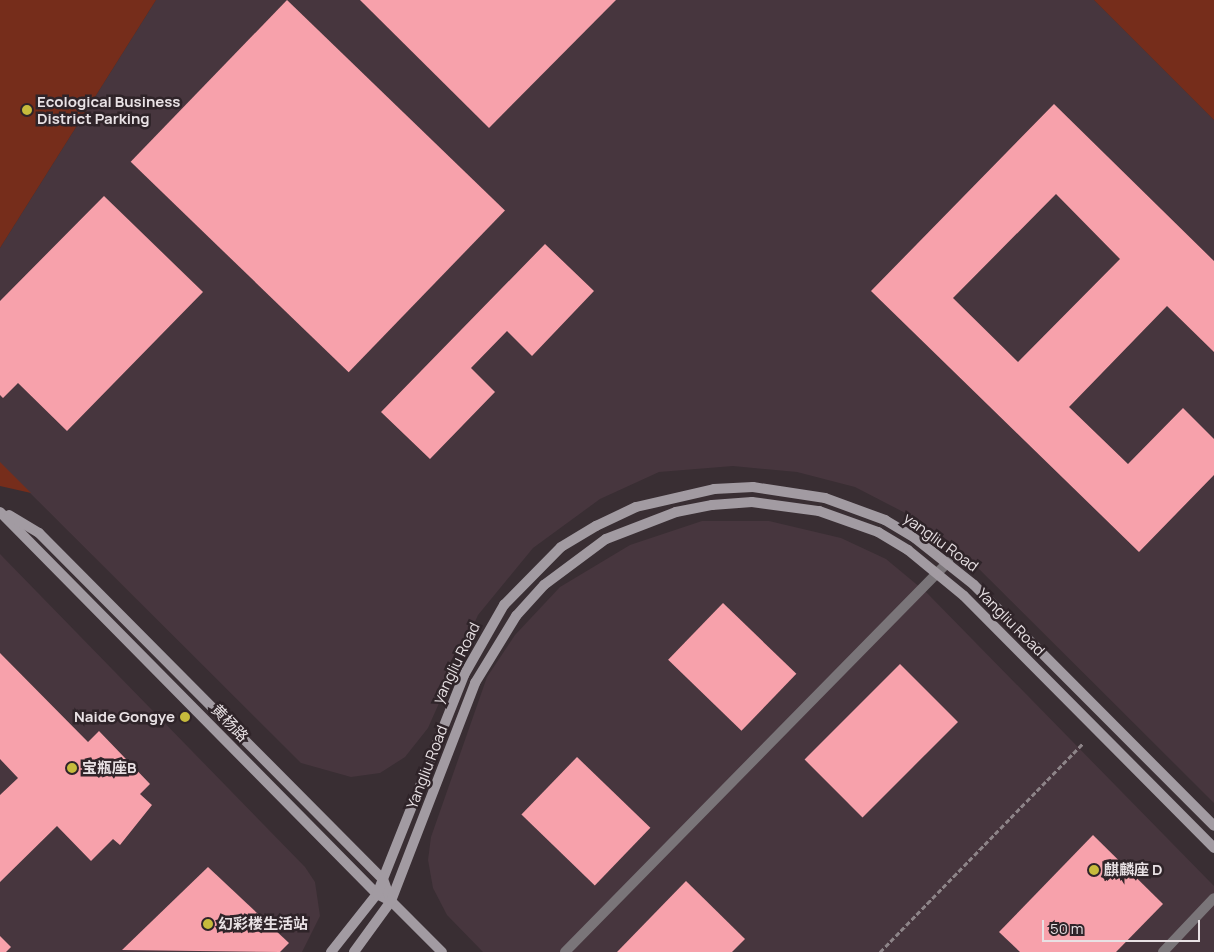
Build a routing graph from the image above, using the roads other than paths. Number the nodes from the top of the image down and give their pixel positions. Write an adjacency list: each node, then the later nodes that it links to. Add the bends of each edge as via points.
1 (0, 512): 6 (street, via 39,533); 7 (street, 黄杨路)
2 (948, 562): 3 (lane); 4 (street, yangliu Road); 6 (street, yangliu Road, via 885,520 851,505 790,490 754,487 676,495 596,526 561,547 531,574 481,639)
3 (938, 571): 5 (street, Yangliu Road); 9 (street, Yangliu Road, via 878,532 848,520 752,502 676,512 606,539 544,585 494,648 475,683); 13 (lane)
4 (1214, 826)
5 (1214, 848)
6 (383, 879): 7 (street, yangliu Road); 9 (street)
7 (377, 894): 9 (street, 黄杨路); 10 (street, yangliu Road)
8 (1214, 898): 14 (lane)
9 (391, 901): 11 (street); 12 (street, 黄杨路)
10 (331, 952)
11 (354, 952)
12 (442, 952)
13 (565, 952)
14 (1162, 952)

